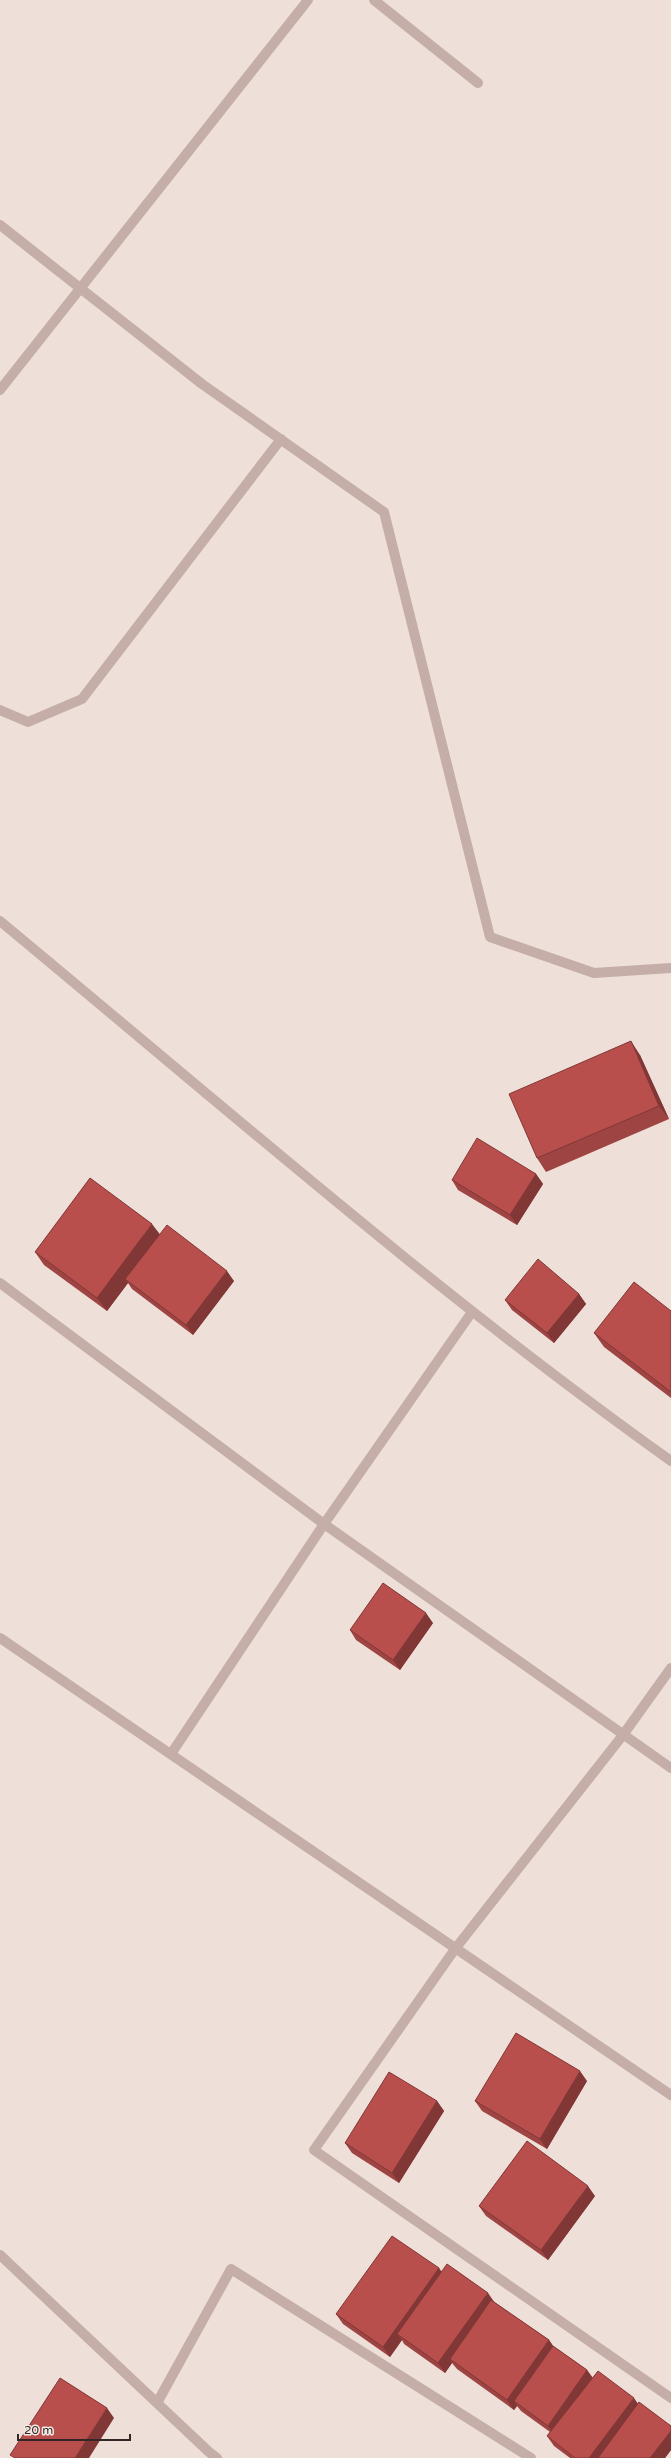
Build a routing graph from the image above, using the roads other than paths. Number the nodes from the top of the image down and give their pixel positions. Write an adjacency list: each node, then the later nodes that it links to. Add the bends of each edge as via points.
1 (308, 0): 5 (street)
2 (374, 0): 3 (street)
3 (478, 83)
4 (0, 225): 5 (street)
5 (81, 287): 6 (street); 7 (street, via 202,384)
6 (0, 390)
7 (281, 439): 8 (street, via 82,700 28,722); 10 (street, via 384,512 490,937 594,972)
8 (0, 710)
9 (0, 921): 12 (street)
10 (671, 968)
11 (0, 1283): 14 (street)
12 (472, 1312): 13 (street, via 577,1394); 14 (street)
13 (671, 1460)
14 (324, 1524): 17 (street); 18 (street)
15 (0, 1638): 18 (street)
16 (671, 1668): 17 (street)
17 (623, 1735): 19 (street); 20 (street)
18 (171, 1754): 20 (street)
19 (671, 1768)
20 (455, 1949): 21 (street); 23 (street, via 314,2150)
21 (671, 2095)
22 (0, 2255): 24 (street)
23 (671, 2398)
24 (157, 2403): 25 (street, via 208,2452); 26 (street, via 231,2269)
25 (218, 2458)
26 (531, 2458)

